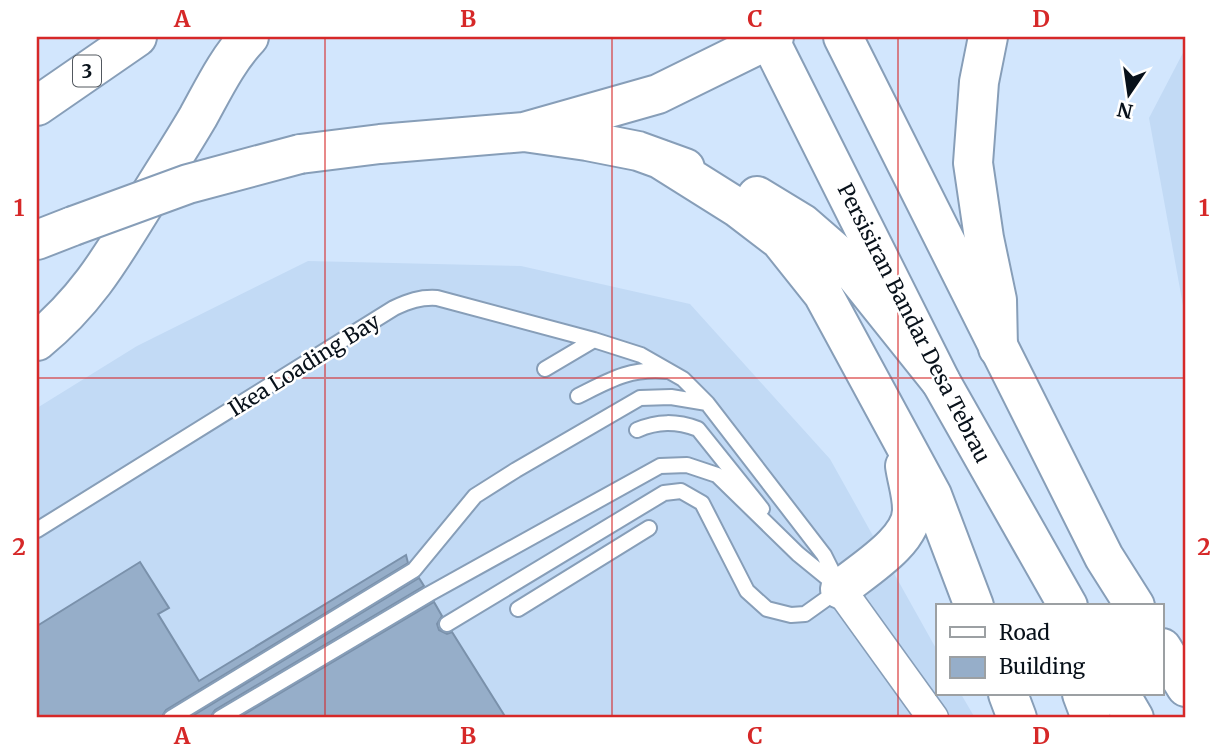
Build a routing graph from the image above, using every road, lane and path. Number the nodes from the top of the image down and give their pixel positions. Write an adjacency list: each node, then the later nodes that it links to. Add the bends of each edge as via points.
1 (137, 37): 6 (main road, 3)
2 (249, 37): 11 (main road, via 219,78 105,268 83,298)
3 (770, 37): 7 (main road, via 659,94); 15 (main road, Persisiran Bandar Desa Tebrau)
4 (843, 37): 12 (main road)
5 (988, 37): 12 (main road, via 979,82 973,163 997,300)
6 (37, 106)
7 (524, 132): 8 (main road, via 638,151); 9 (main road, bridge, via 300,154 188,184)
8 (660, 159): 15 (main road, via 744,188 803,225 841,257); 19 (main road, via 780,240 823,293)
9 (37, 240)
10 (594, 340): 13 (lane); 14 (lane, Ikea Loading Bay, via 641,355); 21 (lane, Ikea Loading Bay, via 437,298 409,301)
11 (37, 341)
12 (998, 348): 26 (main road, via 1104,557)
13 (545, 369)
14 (671, 371): 16 (lane, via 624,373); 17 (lane, Ikea Loading Bay)
15 (941, 382): 24 (main road, Persisiran Bandar Desa Tebrau)
16 (578, 396)
17 (707, 403): 23 (lane, Ikea Loading Bay, via 824,555); 34 (lane, via 640,398 516,470 475,496 414,570)
18 (637, 430): 22 (lane, via 654,422 698,429)
19 (901, 434): 23 (main road, via 913,512 910,526 891,548); 25 (main road, via 932,495)
20 (649, 528): 27 (lane)
21 (37, 530)
22 (798, 554): 23 (lane); 35 (lane, via 717,475 687,465 660,466 429,594)
23 (840, 589): 28 (lane, via 805,614 767,609 747,591 702,503 681,491 664,493 639,507); 36 (street)
24 (1062, 600)
25 (973, 604)
26 (1134, 604)
27 (518, 609)
28 (447, 624)
29 (1164, 651): 30 (main road)
30 (1186, 687)
31 (1009, 696): 37 (main road)
32 (1083, 696): 38 (main road)
33 (1121, 696): 39 (main road)
34 (172, 718)
35 (220, 718)
36 (933, 718)
37 (1017, 718)
38 (1091, 718)
39 (1135, 718)

